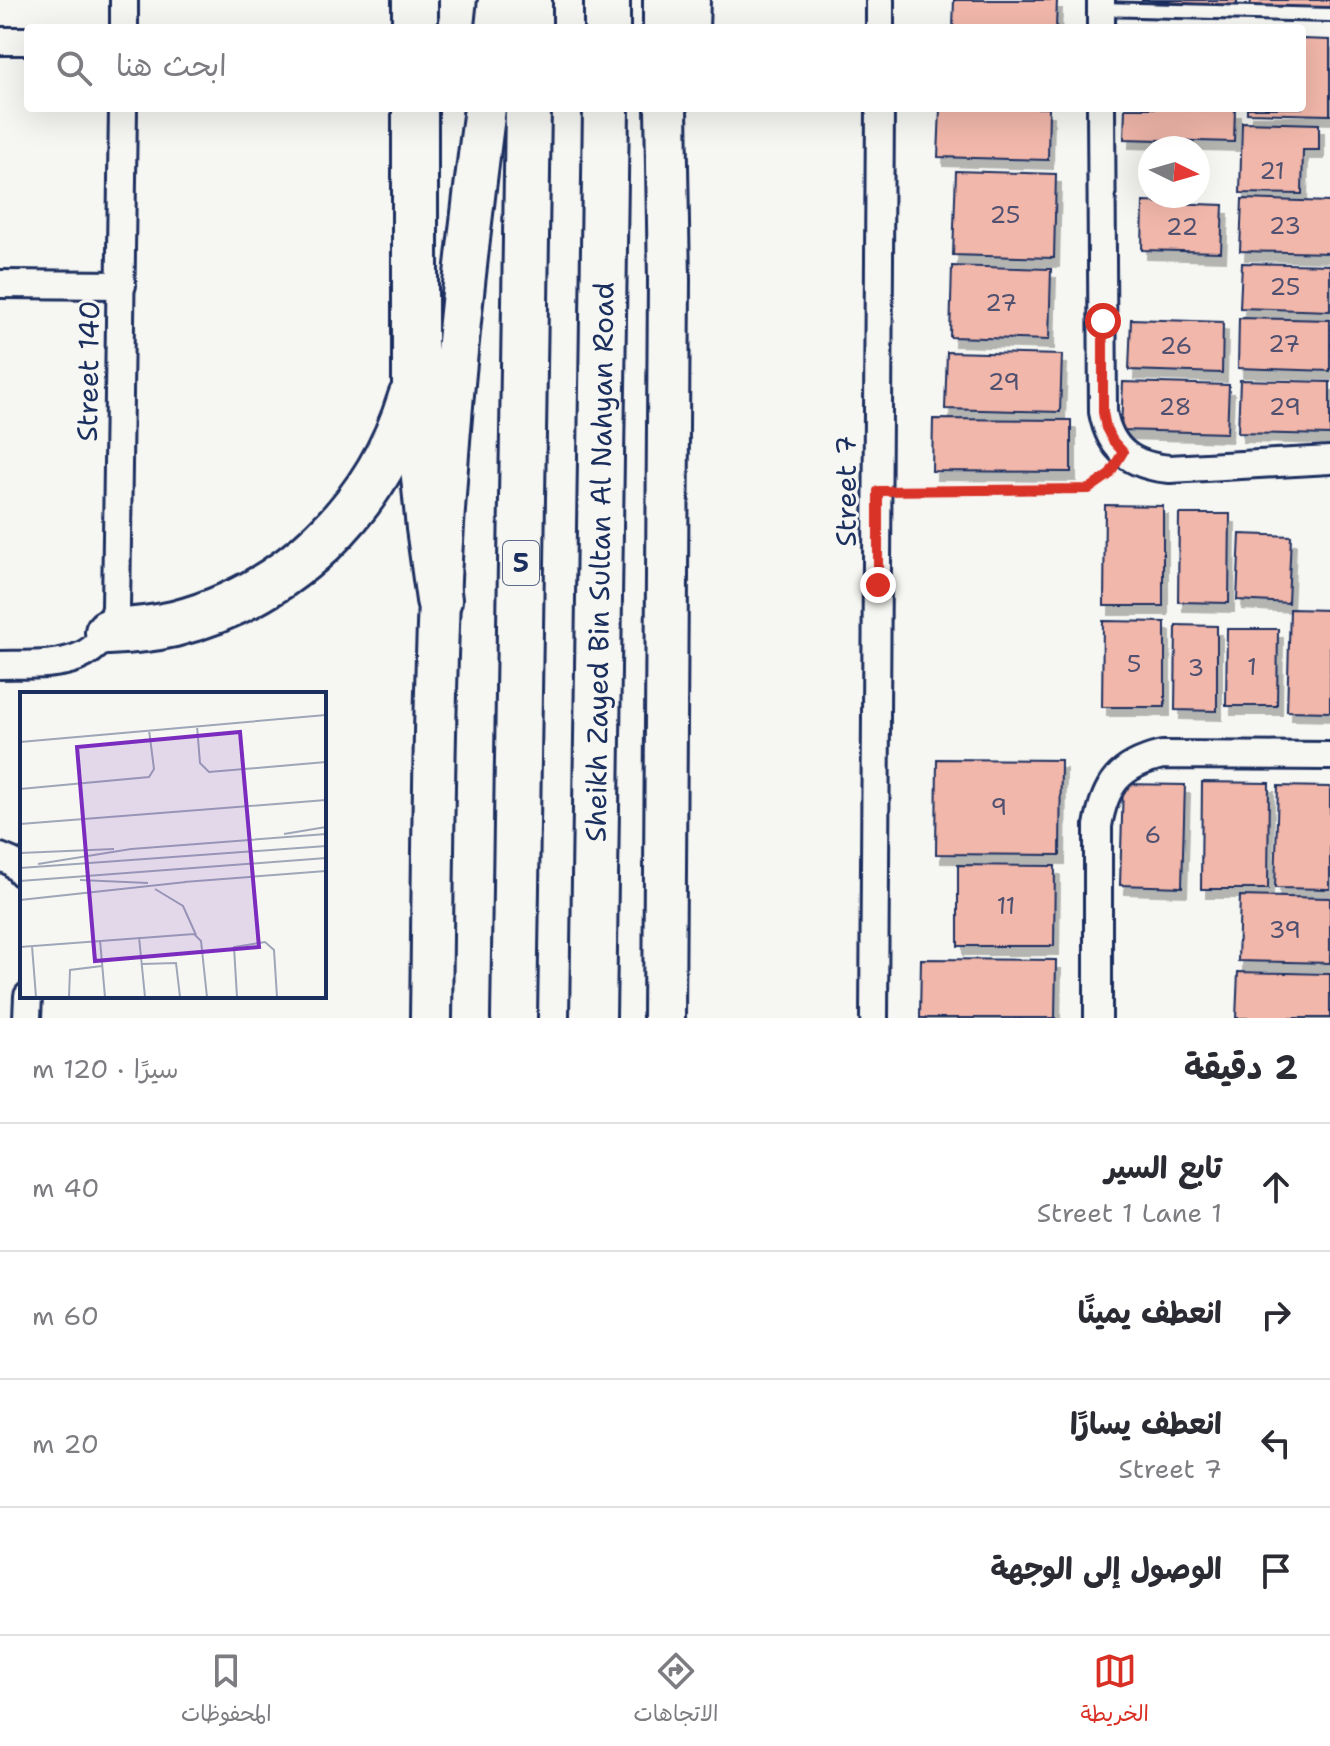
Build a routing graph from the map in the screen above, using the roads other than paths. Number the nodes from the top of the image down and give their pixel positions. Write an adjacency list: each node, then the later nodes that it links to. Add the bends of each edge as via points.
1 (124, 0): 11 (street)
2 (415, 0): 12 (highway)
3 (499, 0): 13 (main road)
4 (529, 0): 14 (highway)
5 (607, 0): 15 (highway)
6 (664, 0): 16 (main road)
7 (691, 0): 17 (street)
8 (880, 0): 18 (street)
9 (1101, 12): 10 (lane)
10 (1330, 15)
11 (124, 24)
12 (415, 24)
13 (496, 24)
14 (529, 24)
15 (607, 24)
16 (664, 24)
17 (690, 24)
18 (880, 24)
19 (0, 41): 20 (street)
20 (24, 41)
21 (123, 112): 32 (street, Street 140)
22 (415, 112): 33 (highway)
23 (484, 112): 35 (main road, via 455,365)
24 (528, 112): 44 (highway, 5)
25 (606, 112): 45 (highway, Sheikh Zayed Bin Sultan Al Nahyan Road)
26 (666, 112): 30 (main road)
27 (686, 112): 30 (street)
28 (880, 112): 47 (street, Street 7)
29 (1101, 112): 34 (street, via 1103,412 1113,441 1132,460 1153,468)
30 (669, 280): 46 (main road)
31 (0, 284): 32 (street)
32 (122, 285): 36 (street, Street 140, via 117,595)
33 (415, 384): 35 (highway); 36 (highway, via 393,445 360,501 290,570 203,615)
34 (1330, 460)
35 (439, 600): 43 (main road)
36 (108, 632): 37 (street, via 89,652 64,663)
37 (0, 665)
38 (1330, 756): 48 (street, via 1162,755 1124,770 1101,805 1098,826)
39 (0, 857): 40 (street)
40 (20, 871)
41 (28, 998): 42 (street)
42 (27, 1018)
43 (431, 1018)
44 (514, 1018)
45 (593, 1018)
46 (664, 1018)
47 (874, 1018)
48 (1098, 1018)

